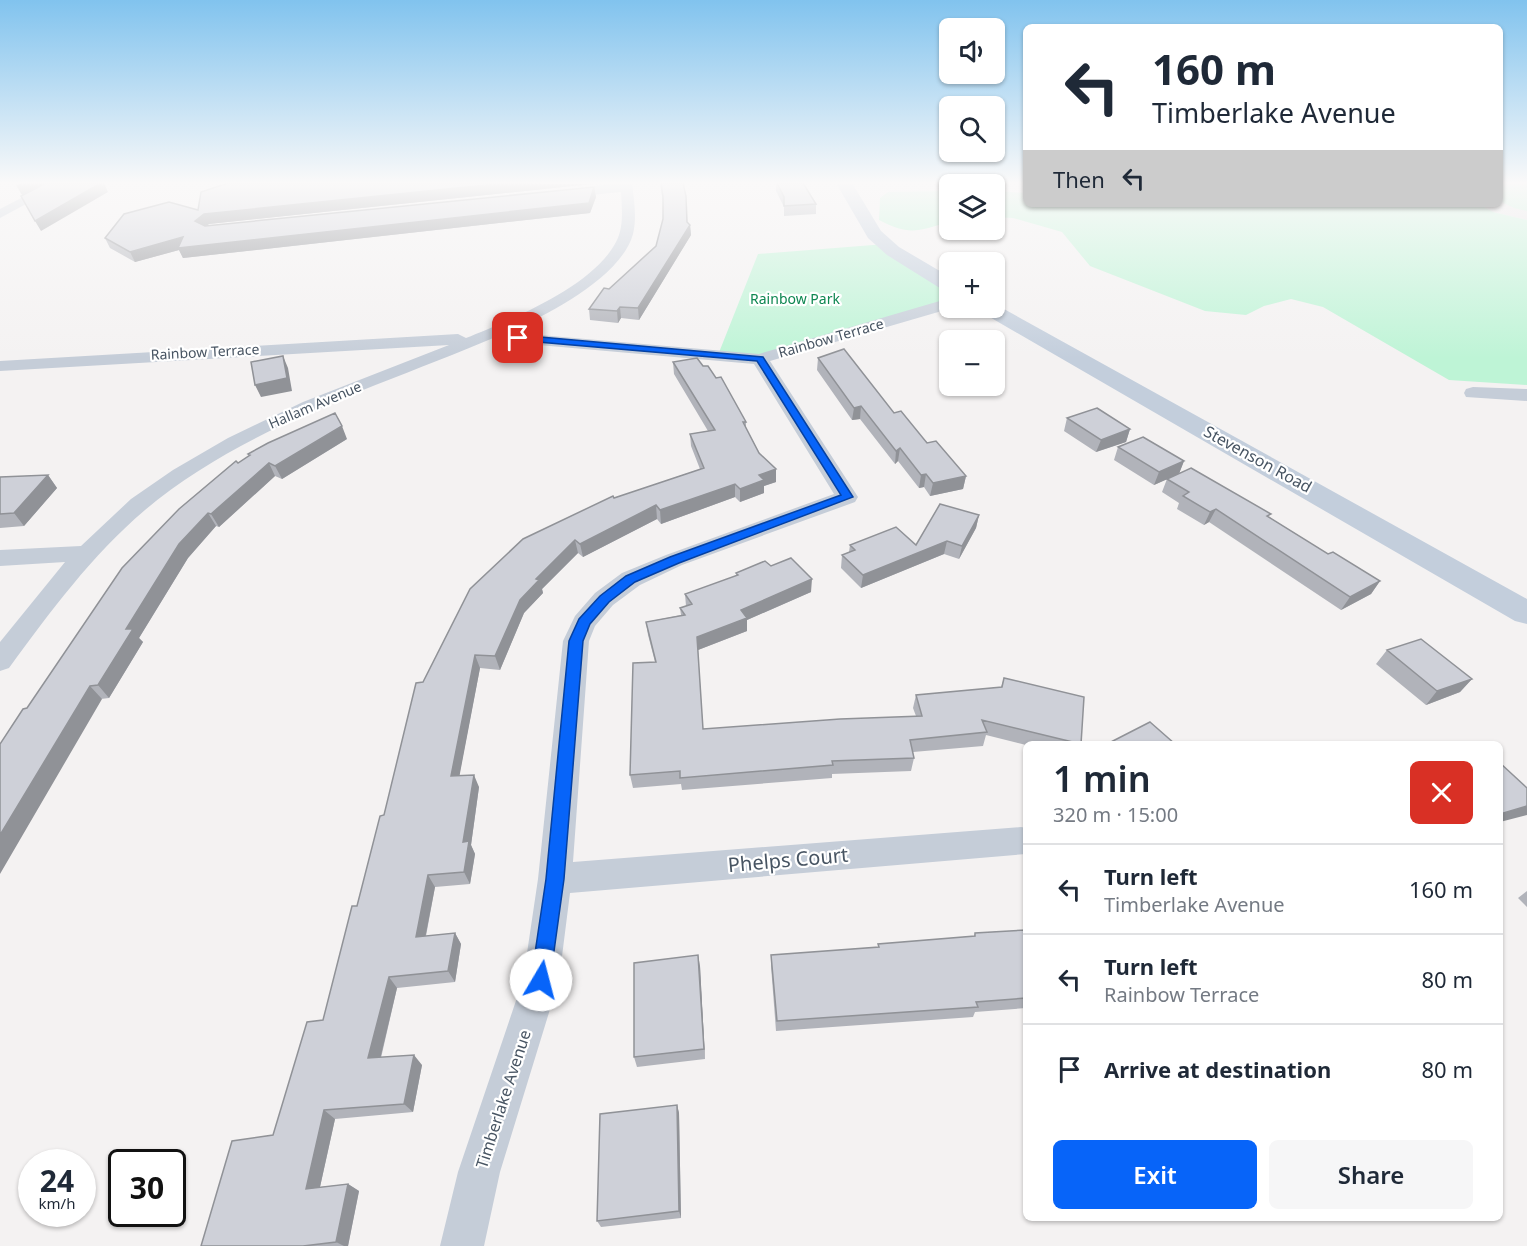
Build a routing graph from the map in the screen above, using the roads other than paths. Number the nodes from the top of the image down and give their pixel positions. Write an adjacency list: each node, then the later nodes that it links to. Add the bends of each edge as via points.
1 (623, 241): 6 (street, Hallam Avenue, via 610,259 572,292)
2 (882, 241): 3 (main road)
3 (939, 279)
4 (939, 306): 8 (street, Rainbow Terrace)
5 (1005, 318): 15 (main road, Stevenson Road)
6 (488, 334): 7 (street, Rainbow Terrace); 8 (street, Rainbow Terrace); 9 (street, Hallam Avenue)
7 (410, 342): 9 (street); 10 (street, Rainbow Terrace)
8 (760, 359): 18 (street, Timberlake Avenue, via 847,497 631,579 604,599 584,622 576,641)
9 (419, 363): 13 (street, Hallam Avenue, via 312,405 224,448 162,487)
10 (0, 366)
11 (1473, 393): 12 (street)
12 (1527, 394)
13 (87, 553): 14 (street); 16 (street, Hallam Avenue)
14 (0, 558)
15 (1527, 613)
16 (0, 661)
17 (1021, 842): 18 (street, Phelps Court)
18 (555, 879): 19 (street, Timberlake Avenue, via 541,980 479,1172)
19 (462, 1246)

